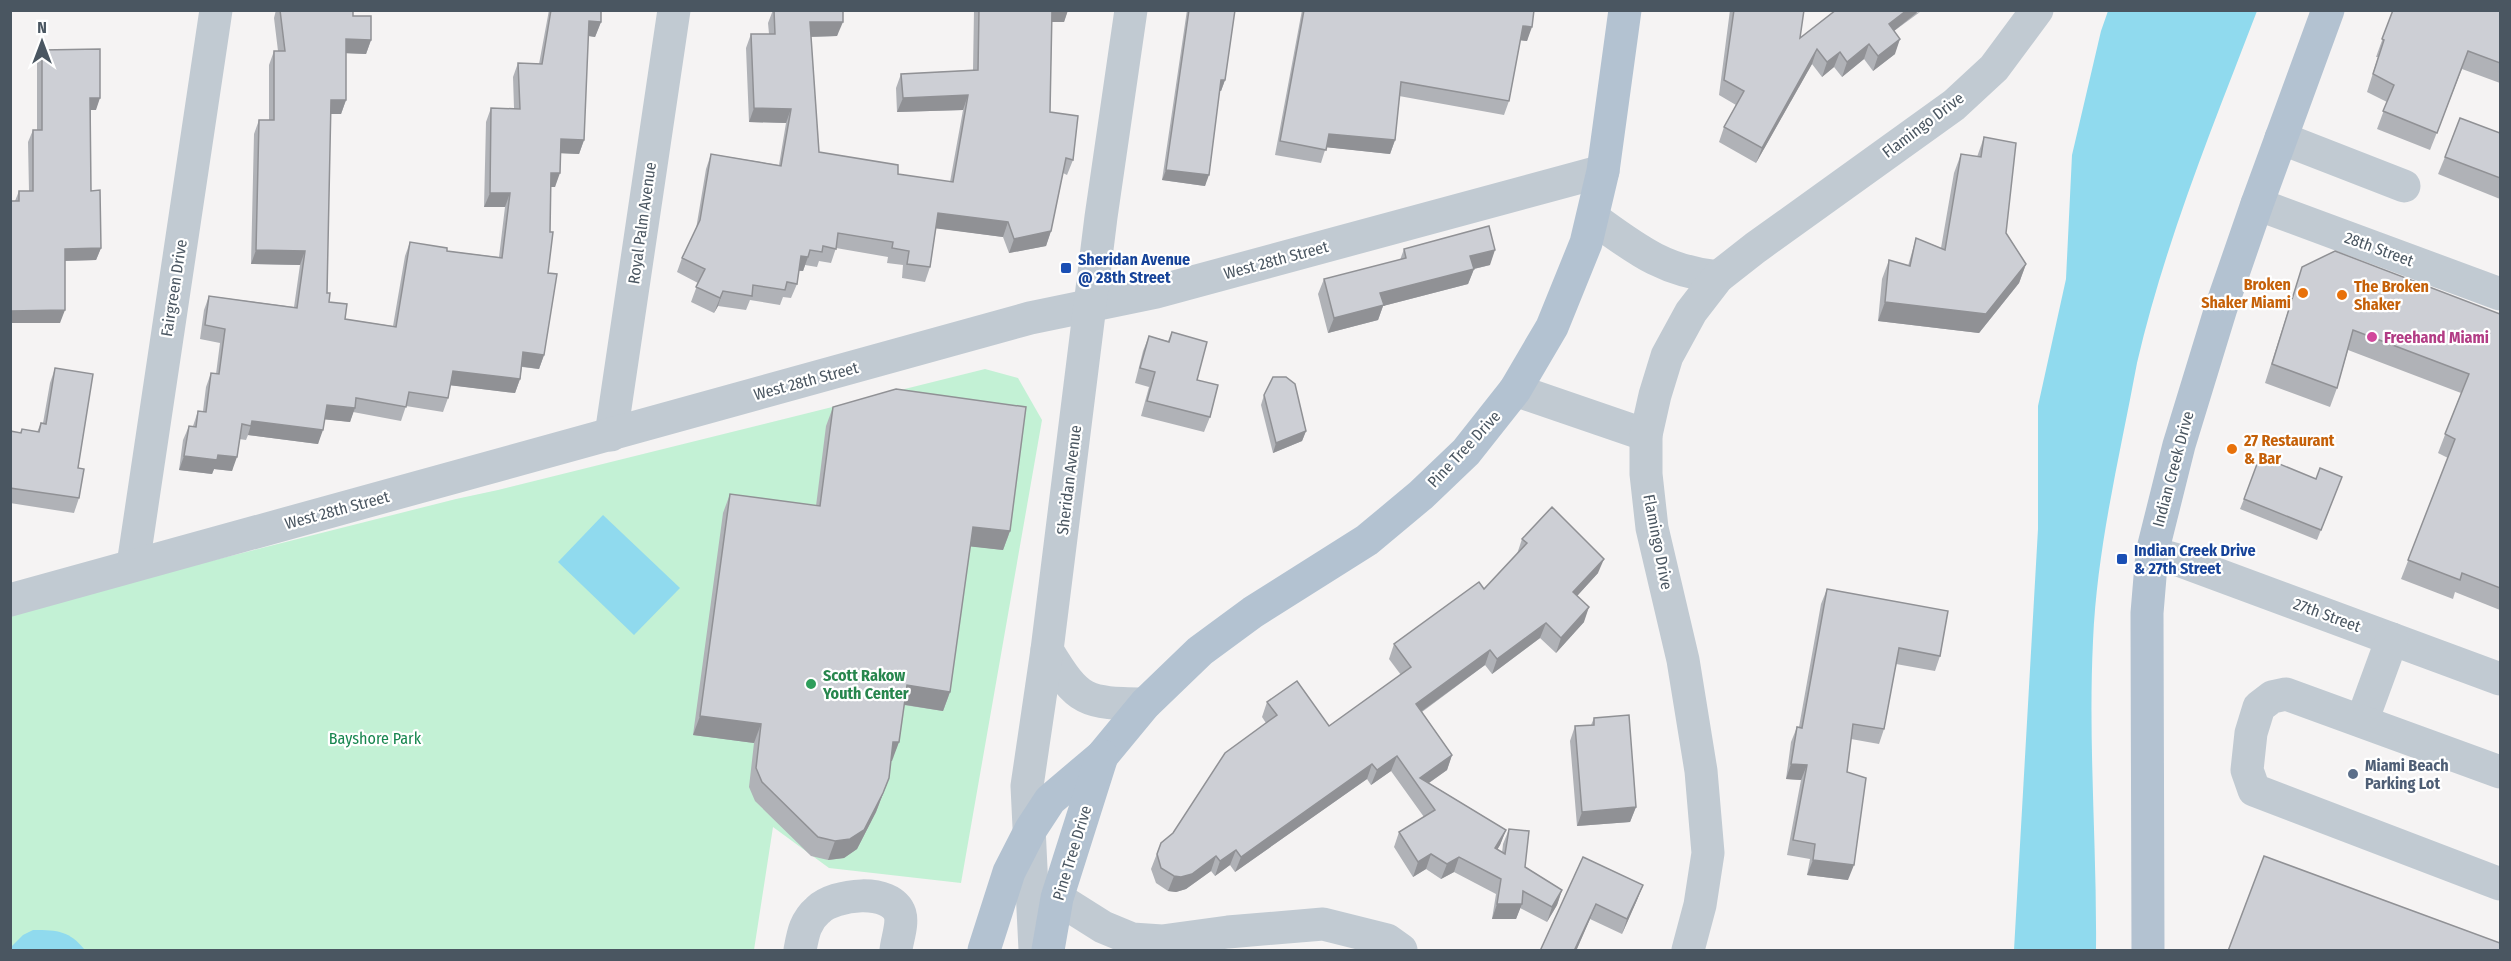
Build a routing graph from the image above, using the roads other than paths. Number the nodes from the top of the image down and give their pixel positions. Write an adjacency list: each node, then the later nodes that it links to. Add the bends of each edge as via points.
1 (216, 10): 19 (street, Fairgreen Drive)
2 (674, 10): 16 (street, Royal Palm Avenue)
3 (1131, 10): 14 (street, Sheridan Avenue)
4 (1624, 10): 8 (main road, Pine Tree Drive)
5 (2037, 10): 12 (street, Flamingo Drive, via 1994,68 1954,105)
6 (2328, 10): 7 (main road, Indian Creek Drive)
7 (2281, 138): 9 (street); 10 (main road, Indian Creek Drive)
8 (1604, 171): 11 (main road, Pine Tree Drive); 14 (street, West 28th Street)
9 (2404, 186)
10 (2257, 204): 13 (street, 28th Street); 18 (main road, Indian Creek Drive, via 2179,445)
11 (1593, 218): 12 (street, via 1644,255 1693,274); 15 (main road, Pine Tree Drive, via 1552,327)
12 (1718, 277): 17 (street, Flamingo Drive, via 1691,312 1667,356)
13 (2500, 294)
14 (1090, 307): 16 (street, West 28th Street, via 1030,318); 22 (street, Sheridan Avenue)
15 (1515, 390): 17 (street); 24 (main road, Pine Tree Drive, via 1466,452 1421,495 1358,546 1227,630)
16 (611, 435): 19 (street, West 28th Street)
17 (1646, 435): 40 (street, Flamingo Drive, via 1652,528 1683,660 1701,771 1708,853)
18 (2152, 553): 21 (street, 27th Street); 41 (main road, Indian Creek Drive, via 2147,613)
19 (133, 565): 20 (street, West 28th Street)
20 (10, 600)
21 (2392, 639): 23 (street, 27th Street); 25 (street)
22 (1047, 650): 24 (street, via 1064,678 1084,698 1101,703); 28 (street, Sheridan Avenue, via 1027,786)
23 (2500, 679)
24 (1145, 704): 26 (main road, Pine Tree Drive)
25 (2362, 721): 27 (street); 29 (street, via 2286,694 2272,697 2259,707 2251,733 2247,770 2254,790)
26 (1102, 756): 28 (main road, Pine Tree Drive, via 1050,800); 30 (main road, Pine Tree Drive)
27 (2500, 772)
28 (1031, 829): 35 (main road, Pine Tree Drive, via 1009,872); 36 (street, Sheridan Avenue)
29 (2500, 884)
30 (1057, 898): 31 (street, via 1103,927 1132,939 1162,941); 37 (main road, Pine Tree Drive)
31 (1228, 932): 32 (street); 38 (street)
32 (1321, 938): 39 (street, via 1387,940)
33 (800, 951): 34 (street, via 804,926 819,908 864,895 896,906 901,916)
34 (896, 951)
35 (984, 951)
36 (1035, 951)
37 (1048, 951)
38 (1188, 951)
39 (1401, 951)
40 (1688, 951)
41 (2148, 951)

